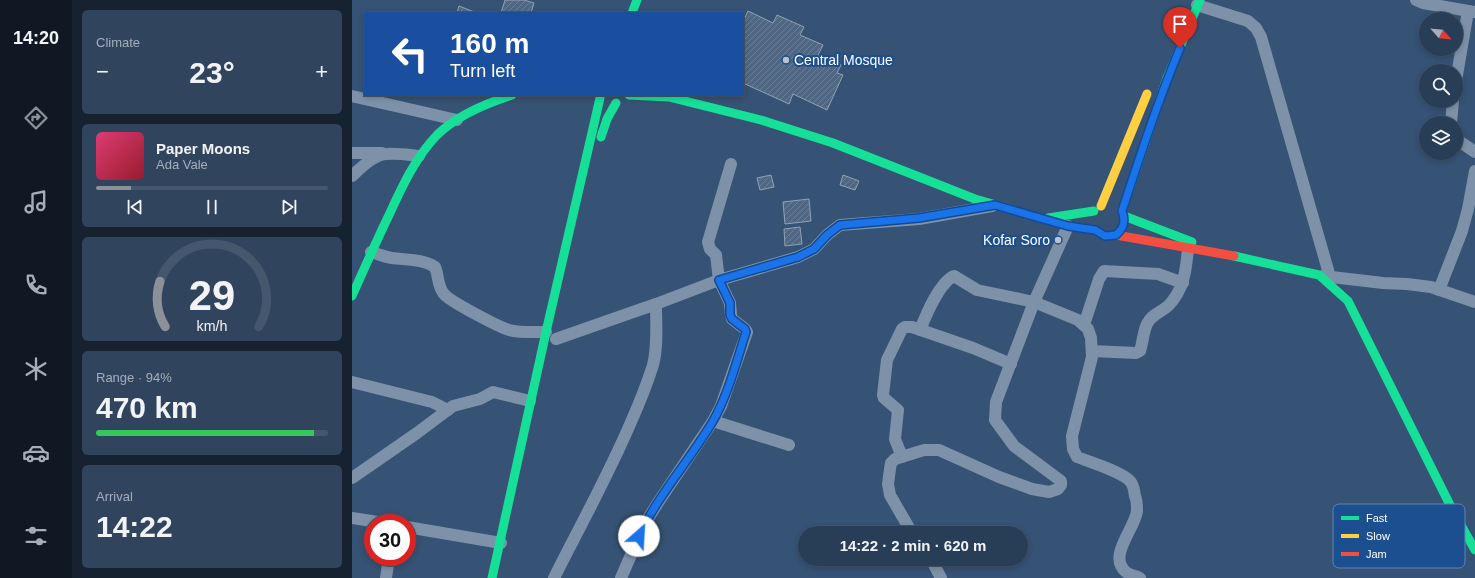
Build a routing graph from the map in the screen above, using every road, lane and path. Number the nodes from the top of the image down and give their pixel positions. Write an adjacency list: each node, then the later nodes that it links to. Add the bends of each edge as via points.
1 (637, 0): 5 (main road)
2 (1416, 0): 4 (street)
3 (1199, 2): 26 (main road, via 1164,86 1138,160); 34 (street, via 1248,21 1261,37)
4 (1466, 8): 6 (street)
5 (632, 12)
6 (1458, 64)
7 (1152, 83): 25 (main road)
8 (352, 96): 14 (street)
9 (509, 96): 14 (main road, via 490,102)
10 (628, 96): 13 (main road)
11 (667, 96): 24 (main road, via 760,120 833,143)
12 (599, 97): 13 (main road); 44 (main road)
13 (616, 103): 15 (main road, via 605,121)
14 (457, 120): 20 (main road, via 438,134)
15 (600, 144)
16 (1463, 144): 17 (street)
17 (1475, 152)
18 (352, 153): 19 (street)
19 (386, 154): 20 (street); 23 (street, via 377,156)
20 (419, 156): 32 (main road)
21 (731, 164): 35 (street, via 708,242 716,255)
22 (1475, 171): 37 (street, via 1462,231)
23 (352, 176)
24 (995, 205): 27 (main road); 35 (street, via 919,218 840,225 814,249 798,257)
25 (1097, 208): 26 (main road, via 1112,204 1118,206); 27 (main road); 29 (main road, via 1092,217)
26 (1123, 214): 30 (main road, via 1123,227); 33 (main road)
27 (1044, 219): 28 (main road)
28 (1068, 226): 29 (main road); 39 (street)
29 (1095, 230): 30 (main road, via 1105,236)
30 (1116, 235): 31 (main road)
31 (1188, 249): 33 (main road); 36 (street)
32 (371, 252): 38 (main road); 44 (street, via 390,258 430,264 435,267 444,294 454,302 507,329)
33 (1228, 255): 34 (main road)
34 (1324, 276): 37 (street, via 1407,284); 54 (main road, via 1348,301)
35 (719, 280): 41 (street); 50 (street, via 730,303 732,319 746,332)
36 (1183, 282): 42 (street, via 1158,274 1104,271); 45 (street, via 1168,306 1153,316 1147,324 1140,351)
37 (1439, 290): 40 (street)
38 (352, 296)
39 (1034, 302): 42 (street, via 1078,320); 43 (street, via 977,290 954,276 940,290 929,307); 46 (street)
40 (1475, 302)
41 (656, 304): 44 (street); 66 (street, via 653,365 624,439)
42 (1084, 325): 45 (street, via 1092,338)
43 (920, 330): 46 (street); 52 (street, via 912,327 902,329 886,366 883,395 898,410 895,439)
44 (554, 337): 48 (main road)
45 (1092, 351): 69 (street, via 1072,436 1073,449 1077,457 1130,480 1137,501 1137,511 1119,559 1121,567 1127,573)
46 (1011, 364): 52 (street, via 996,402 995,420 1014,446 1061,481 1058,489 1049,492 1032,489 939,450 924,450)
47 (352, 382): 49 (street, via 432,402)
48 (530, 401): 49 (street, via 493,392); 60 (main road)
49 (448, 410): 53 (street)
50 (713, 421): 51 (street); 67 (street, via 644,525)
51 (789, 445)
52 (902, 457): 57 (street, via 891,463 888,484 890,495)
53 (352, 478)
54 (1450, 504)
55 (352, 518): 56 (street)
56 (364, 520)
57 (908, 526)
58 (416, 529): 60 (street)
59 (1465, 532): 61 (main road)
60 (501, 543): 65 (main road)
61 (1475, 550)
62 (388, 566): 64 (street)
63 (935, 566): 68 (street)
64 (386, 578)
65 (492, 578)
66 (554, 578)
67 (621, 578)
68 (941, 578)
69 (1140, 578)

